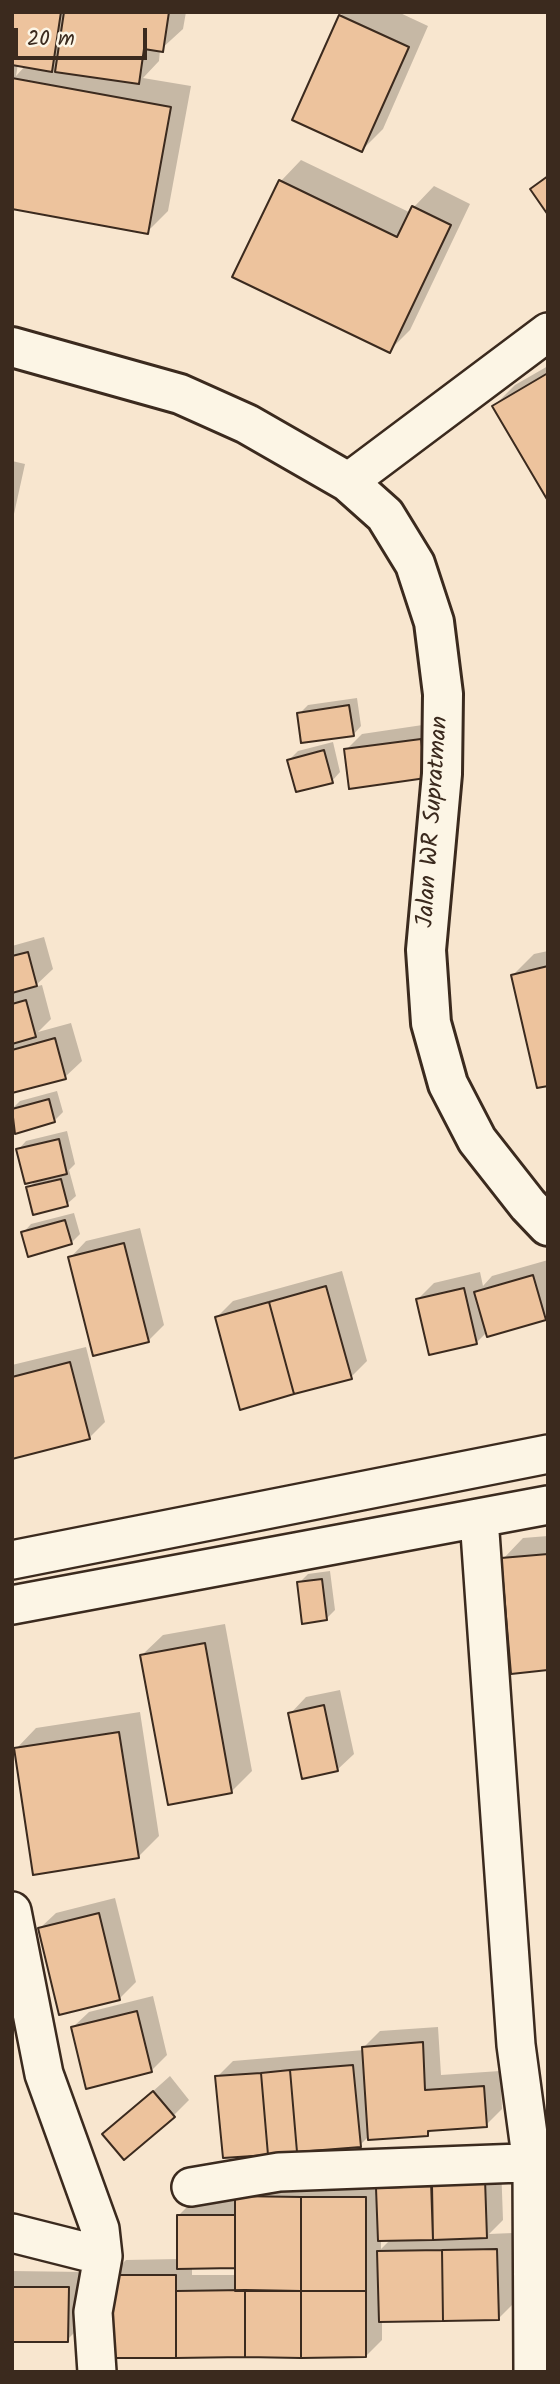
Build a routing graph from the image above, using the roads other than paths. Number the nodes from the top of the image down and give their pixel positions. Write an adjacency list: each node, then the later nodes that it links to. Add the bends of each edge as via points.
1 (548, 332): 3 (street)
2 (12, 347): 3 (highway, Jalan WR Supratman, via 180,394 247,424)
3 (348, 482): 4 (highway, Jalan WR Supratman, via 386,515 415,564 434,622 443,694 443,761 426,950 431,1023 448,1084 477,1140)
4 (548, 1226)
5 (548, 1454): 8 (street)
6 (548, 1505): 7 (street)
7 (479, 1518): 9 (street); 11 (street, via 516,2045)
8 (12, 1560)
9 (12, 1605)
10 (12, 1911): 14 (street, via 44,2074 100,2229)
11 (540, 2163): 12 (street, via 279,2172); 16 (street)
12 (191, 2187)
13 (12, 2233): 14 (street)
14 (103, 2256): 15 (street, via 93,2312)
15 (97, 2372)
16 (533, 2372)

